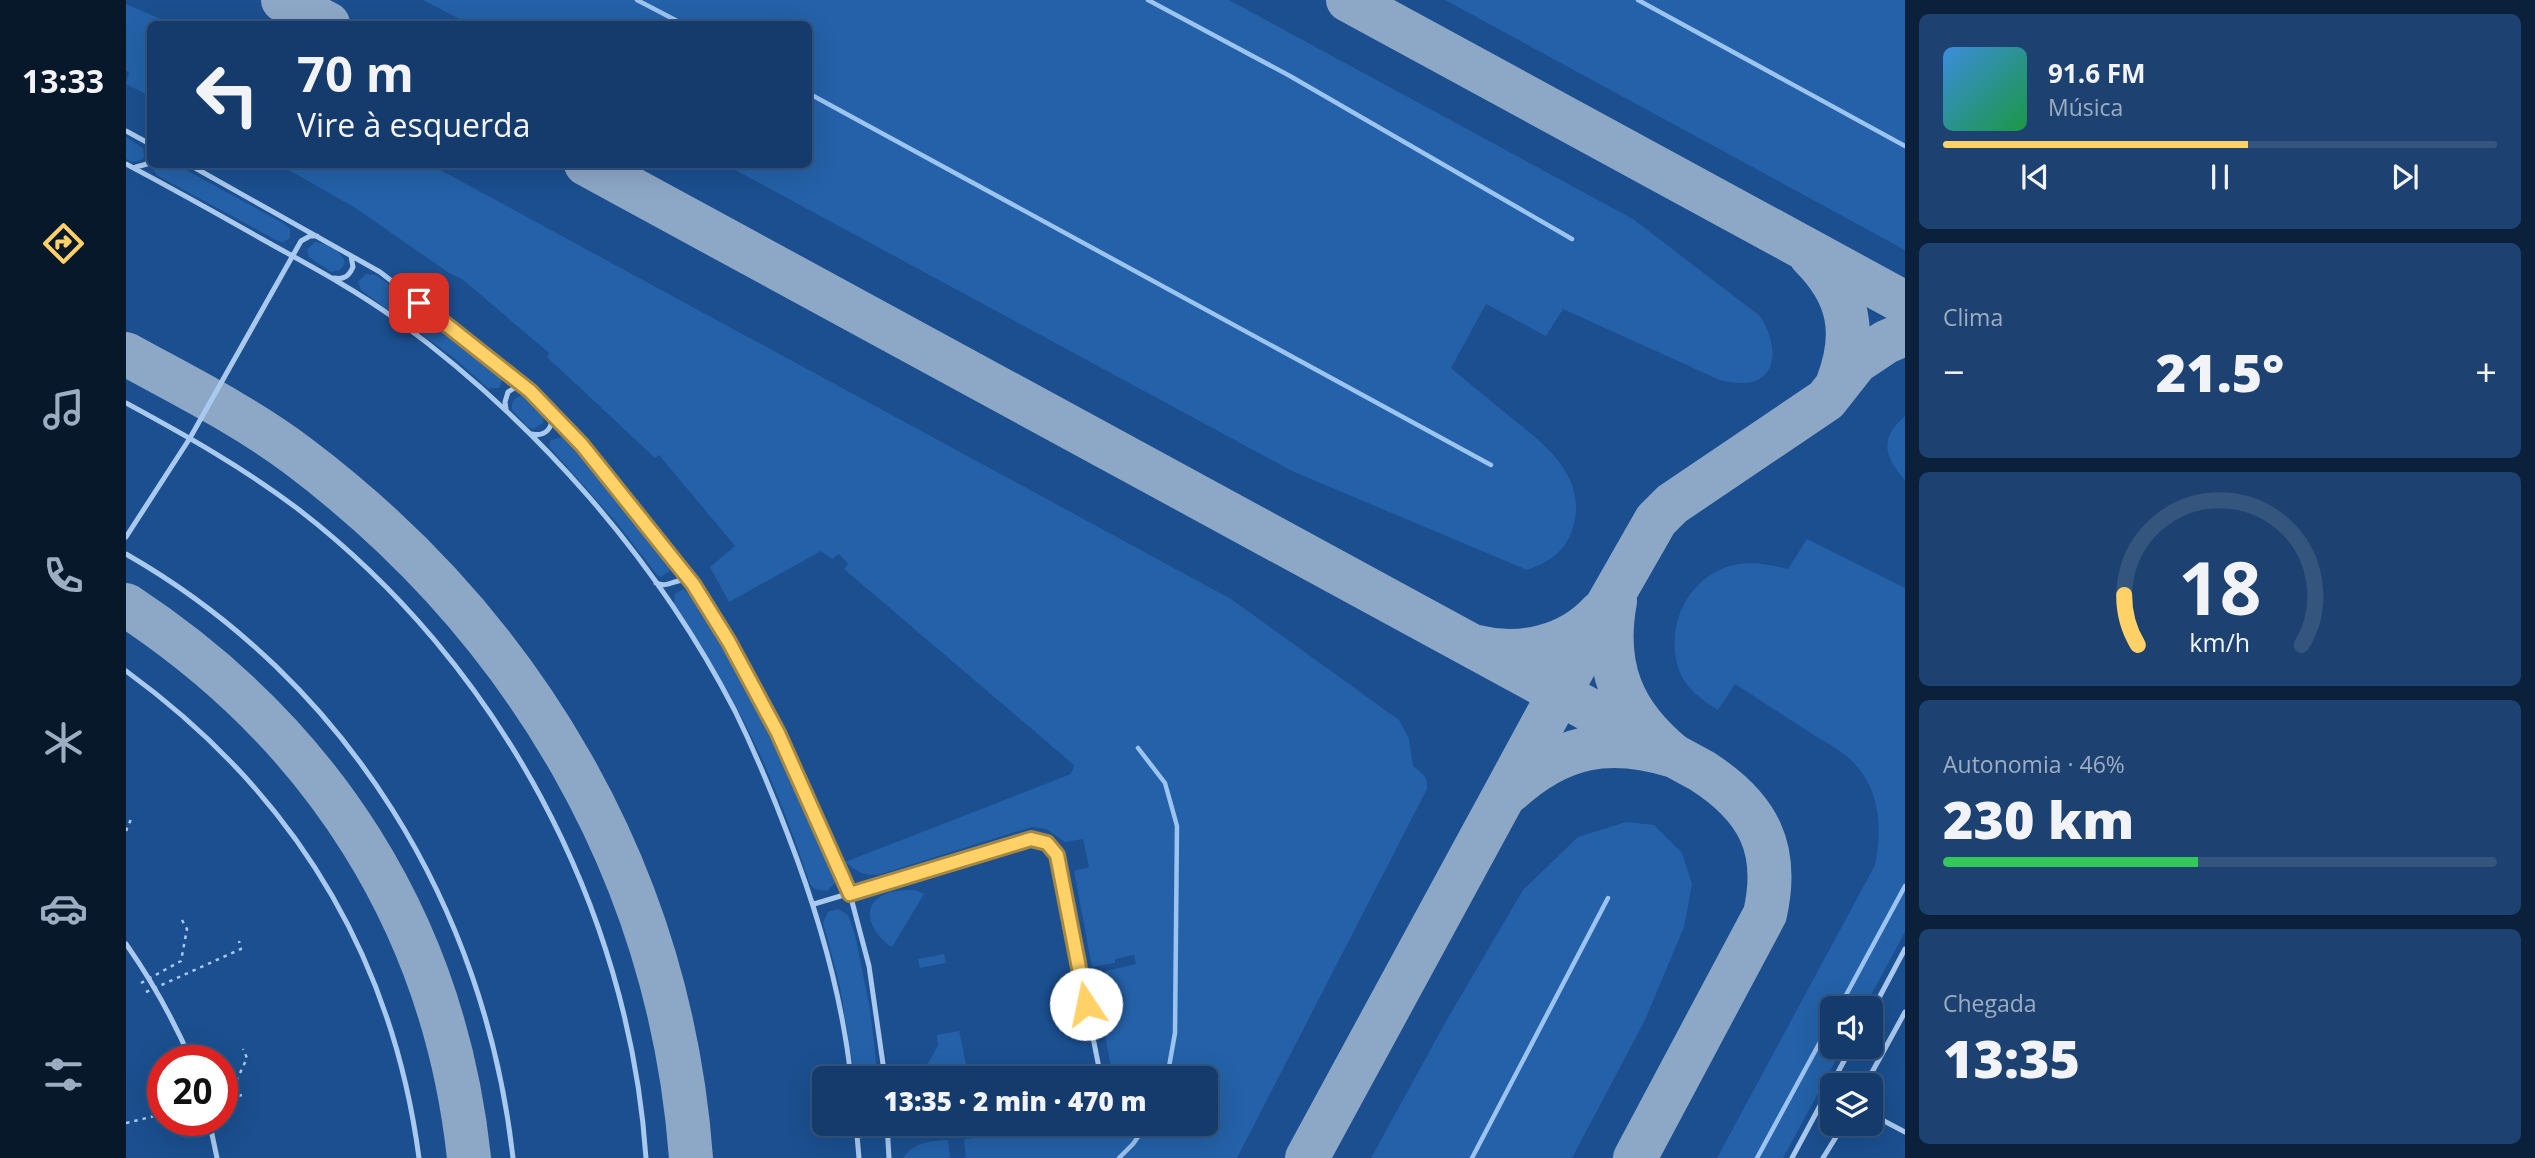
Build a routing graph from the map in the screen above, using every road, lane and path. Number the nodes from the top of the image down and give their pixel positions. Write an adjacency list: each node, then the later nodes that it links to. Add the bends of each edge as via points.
1 (126, 131): 2 (lane)
2 (144, 140): 3 (lane); 4 (lane)
3 (147, 142)
4 (147, 144)
5 (147, 160): 6 (lane, via 143,166)
6 (128, 165): 10 (lane)
7 (195, 168): 8 (lane)
8 (320, 237): 9 (lane); 10 (lane, via 305,238)
9 (345, 251): 11 (lane, via 353,262 351,271 345,278); 12 (lane, via 380,272)
10 (293, 256): 11 (lane); 17 (lane)
11 (331, 277): 14 (lane, via 405,327)
12 (530, 391): 14 (lane, via 521,387 508,392); 15 (lane)
13 (126, 403): 17 (lane)
14 (508, 411): 16 (lane)
15 (548, 411): 16 (lane, via 552,424 548,432 534,435); 20 (lane, via 582,445)
16 (526, 430): 21 (lane, via 592,501)
17 (190, 438): 18 (lane); 59 (lane, via 297,509 364,566 446,655 518,757 572,861 607,954 632,1049)
18 (126, 537)
19 (126, 554): 58 (lane, via 194,599 287,677 357,759 413,842 445,904 481,997 504,1090)
20 (676, 561): 22 (lane, via 679,569); 23 (lane)
21 (654, 581): 22 (lane, via 662,586); 24 (lane)
22 (673, 583): 23 (lane, via 685,580); 24 (lane, via 668,594)
23 (693, 584): 28 (lane, via 778,733)
24 (671, 604): 29 (lane, via 760,763)
25 (126, 671): 57 (lane, via 229,762 278,816 319,872 377,984 413,1113)
26 (131, 820): 27 (path)
27 (126, 831)
28 (850, 894): 29 (lane); 42 (lane, via 869,966); 43 (lane, via 1031,839 1047,843 1057,855)
29 (814, 904): 41 (lane)
30 (182, 920): 34 (path, bridge, via 187,929 181,961)
31 (239, 941): 35 (path, bridge, via 241,948)
32 (126, 944): 38 (lane)
33 (1905, 949): 36 (lane)
34 (141, 983)
35 (146, 992)
36 (1880, 996)
37 (1905, 1012): 44 (lane)
38 (185, 1045)
39 (243, 1049): 45 (path, via 247,1058)
40 (1845, 1059): 62 (lane)
41 (849, 1066)
42 (883, 1066)
43 (1099, 1066)
44 (1872, 1073)
45 (238, 1078)
46 (246, 1094): 47 (path)
47 (238, 1096)
48 (147, 1118): 50 (path)
49 (1883, 1120): 51 (lane)
50 (126, 1123)
51 (1905, 1132)
52 (212, 1136): 56 (lane)
53 (858, 1136): 60 (lane)
54 (888, 1136): 61 (lane)
55 (1836, 1136): 63 (lane)
56 (217, 1158)
57 (419, 1158)
58 (513, 1158)
59 (646, 1158)
60 (859, 1158)
61 (889, 1158)
62 (1792, 1158)
63 (1824, 1158)

